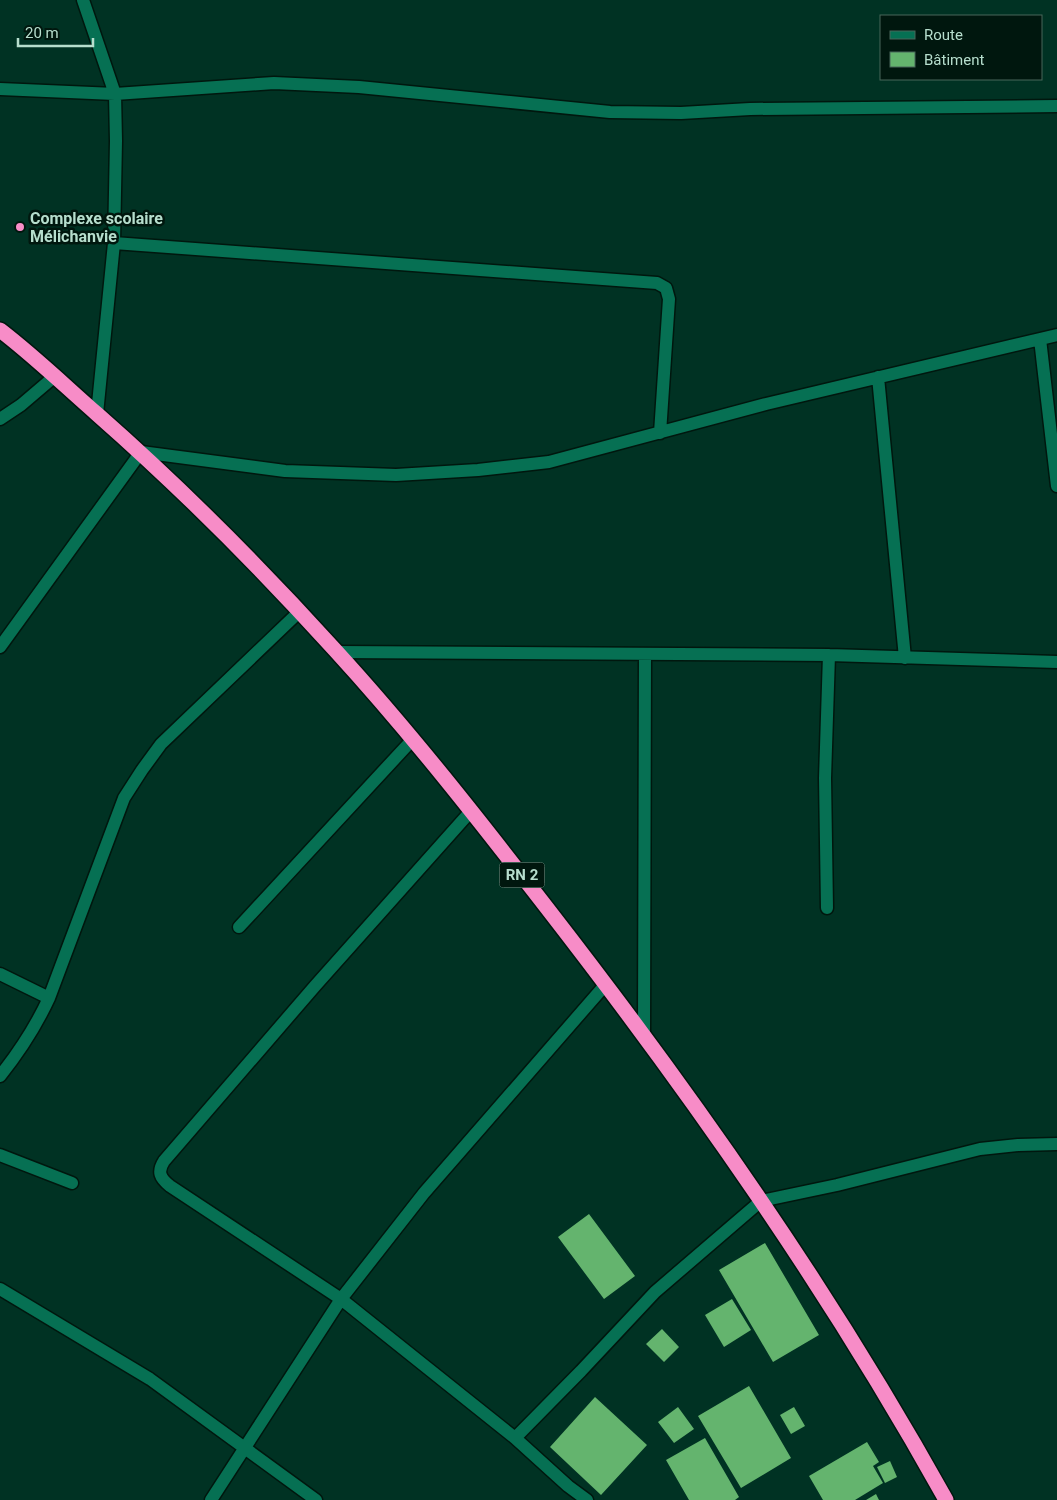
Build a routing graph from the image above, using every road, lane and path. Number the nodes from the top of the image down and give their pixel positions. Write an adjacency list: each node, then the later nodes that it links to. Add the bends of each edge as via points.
1 (83, 0): 3 (street)
2 (0, 89): 3 (street)
3 (115, 94): 4 (street, via 274,83 359,87 610,112); 5 (street)
4 (1057, 106)
5 (114, 243): 11 (street); 13 (street, via 657,283 666,288 669,299)
6 (0, 330): 9 (highway, RN 2)
7 (1057, 335): 8 (street)
8 (1040, 339): 10 (street); 15 (street)
9 (55, 376): 11 (highway, RN 2); 12 (street)
10 (878, 377): 13 (street); 21 (street)
11 (97, 414): 14 (highway, RN 2)
12 (0, 419)
13 (660, 433): 14 (street, via 549,462 396,475 285,470)
14 (141, 452): 16 (highway, RN 2); 17 (street)
15 (1057, 486)
16 (300, 612): 18 (highway, RN 2); 29 (street, via 162,744 142,770 124,798)
17 (0, 647)
18 (337, 652): 19 (street); 23 (highway, RN 2)
19 (646, 654): 20 (street); 30 (street)
20 (828, 655): 21 (street); 25 (street, via 825,778)
21 (905, 658): 22 (street)
22 (1057, 662)
23 (413, 739): 24 (highway, RN 2); 26 (street)
24 (471, 811): 28 (highway, RN 2); 37 (street, via 226,1088 160,1168 159,1174 170,1186)
25 (827, 908)
26 (238, 927)
27 (0, 974): 29 (street)
28 (606, 984): 30 (highway, RN 2); 37 (street, via 424,1193)
29 (49, 998): 31 (street, via 15,1058)
30 (644, 1034): 35 (highway, RN 2)
31 (0, 1076)
32 (1057, 1144): 35 (street, via 980,1149)
33 (0, 1155): 34 (street)
34 (72, 1183)
35 (761, 1201): 38 (street, via 655,1292); 43 (highway, RN 2, via 887,1396)
36 (0, 1289): 39 (street, via 150,1379)
37 (341, 1300): 38 (street); 39 (street)
38 (515, 1438): 42 (street)
39 (245, 1447): 40 (street); 41 (street)
40 (211, 1500)
41 (316, 1500)
42 (587, 1500)
43 (946, 1500)

